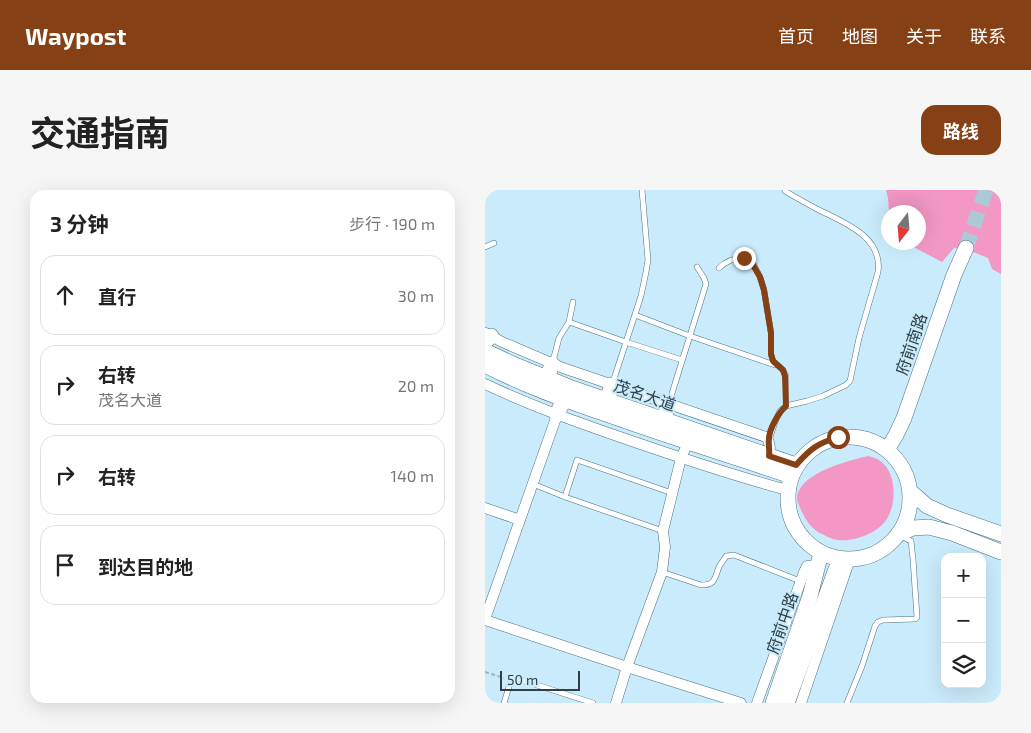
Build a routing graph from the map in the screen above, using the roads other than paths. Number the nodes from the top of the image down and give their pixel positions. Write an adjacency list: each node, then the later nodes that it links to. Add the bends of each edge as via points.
1 (642, 190): 9 (lane, via 648,260)
2 (785, 191): 25 (lane, via 864,235 873,245 879,262 847,385 823,396)
3 (494, 242): 4 (lane)
4 (485, 247)
5 (966, 248): 30 (main road, 府前南路, via 904,418)
6 (697, 267): 11 (lane, via 706,284)
7 (719, 268): 18 (lane, via 730,260 744,258 757,271 764,290 771,354)
8 (573, 302): 10 (lane)
9 (635, 316): 11 (lane); 13 (lane)
10 (569, 322): 13 (lane); 16 (lane, via 559,338)
11 (690, 336): 15 (lane); 18 (lane)
12 (487, 337): 16 (street)
13 (626, 342): 15 (lane); 21 (lane)
14 (485, 351): 19 (main road, 茂名大道)
15 (682, 360): 24 (lane)
16 (552, 364): 19 (main road); 21 (street)
17 (485, 365): 22 (main road, 茂名大道, via 528,384)
18 (776, 365): 25 (lane, via 785,376)
19 (547, 379): 22 (main road, 茂名大道)
20 (485, 384): 26 (street)
21 (612, 385): 23 (main road); 24 (street)
22 (566, 393): 23 (main road, 茂名大道); 26 (main road); 27 (main road, 茂名大道)
23 (607, 401): 27 (main road, 茂名大道)
24 (668, 404): 27 (main road); 29 (street)
25 (786, 406): 29 (lane, via 780,411)
26 (557, 415): 32 (street); 34 (street)
27 (661, 427): 28 (main road, 茂名大道)
28 (691, 437): 31 (main road, 茂名大道); 32 (street); 33 (main road, 茂名大道)
29 (769, 440): 31 (street)
30 (887, 450): 33 (main road, via 872,441 838,437 807,452); 35 (main road, via 906,475)
31 (769, 456): 33 (main road, 茂名大道)
32 (681, 458): 33 (street); 36 (street)
33 (791, 477): 44 (main road, via 787,505 791,519)
34 (532, 484): 37 (lane); 39 (street)
35 (910, 491): 41 (main road, via 906,521); 42 (main road, via 927,506)
36 (672, 493): 37 (lane, via 577,460); 40 (street)
37 (565, 497): 40 (lane)
38 (485, 508): 39 (street)
39 (520, 520): 48 (street)
40 (663, 531): 46 (street, via 665,547)
41 (898, 534): 43 (main road, via 913,528 929,527); 45 (main road, via 872,555); 58 (lane, via 911,541 917,617 883,620 875,626)
42 (1001, 534)
43 (1001, 552)
44 (819, 559): 45 (main road); 47 (street, via 807,566); 55 (main road, 府前中路, via 810,596)
45 (845, 559): 56 (main road, 府前中路); 57 (street)
46 (661, 572): 47 (lane, via 707,585 714,580 726,556 734,555); 49 (street)
47 (800, 581): 54 (street)
48 (485, 620): 49 (street)
49 (627, 667): 52 (street); 53 (street)
50 (504, 703): 51 (lane, via 512,677)
51 (593, 703)
52 (616, 703)
53 (741, 703)
54 (757, 703)
55 (773, 703)
56 (787, 703)
57 (801, 703)
58 (847, 703)

